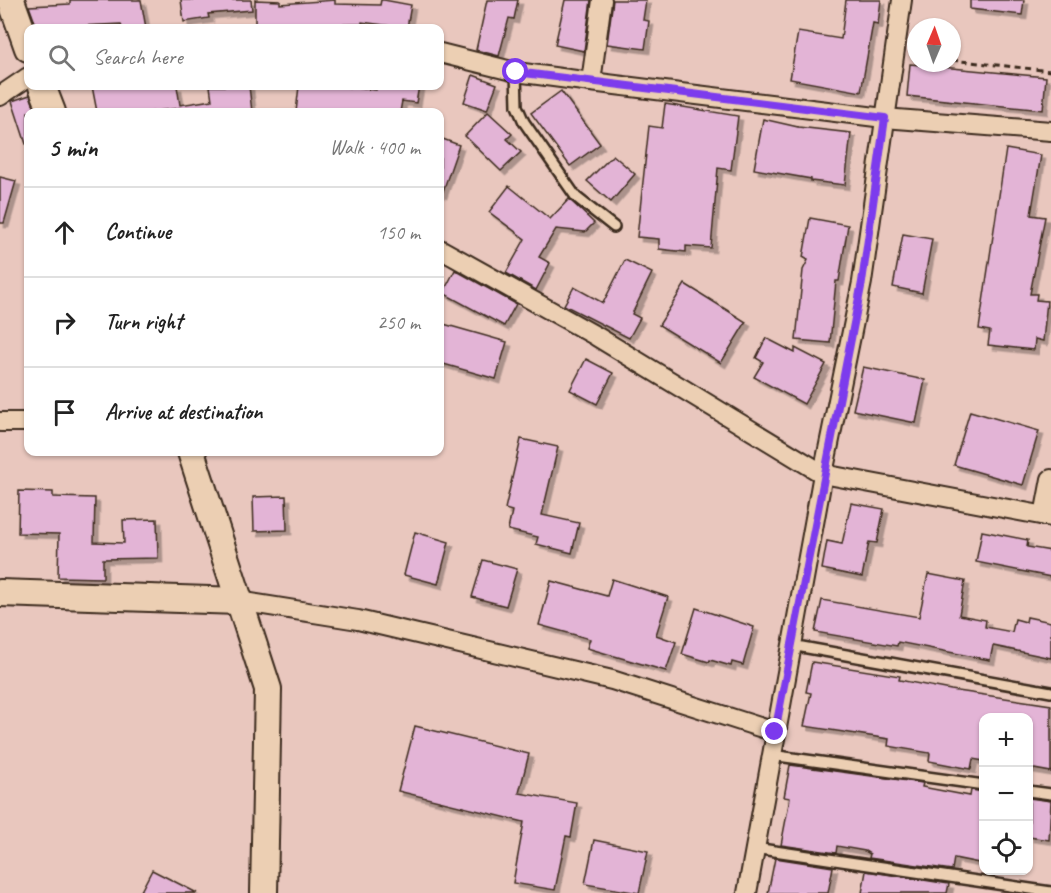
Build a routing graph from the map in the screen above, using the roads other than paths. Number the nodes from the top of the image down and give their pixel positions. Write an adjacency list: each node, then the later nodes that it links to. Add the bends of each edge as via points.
1 (11, 0): 4 (street)
2 (602, 0): 8 (street)
3 (902, 0): 12 (street)
4 (24, 37)
5 (444, 54): 6 (street)
6 (516, 72): 8 (street); 14 (lane, via 517,106 524,122 576,197)
7 (24, 80): 10 (street)
8 (591, 82): 12 (street)
9 (44, 90): 11 (street)
10 (0, 96)
11 (50, 108)
12 (885, 118): 13 (street); 19 (street, via 862,282)
13 (1051, 131)
14 (614, 227)
15 (444, 251): 19 (street, via 596,336)
16 (0, 422): 17 (street)
17 (24, 422)
18 (192, 456): 23 (street)
19 (823, 474): 21 (street); 24 (street)
20 (1051, 479): 21 (street)
21 (1048, 517)
22 (0, 592): 23 (street)
23 (239, 601): 26 (street, via 358,620 612,680); 33 (street, via 268,689)
24 (791, 645): 25 (lane); 26 (street)
25 (1051, 692)
26 (775, 732): 27 (street)
27 (771, 754): 28 (lane); 31 (street)
28 (979, 784)
29 (1033, 792): 30 (lane)
30 (1051, 795)
31 (754, 848): 32 (lane); 34 (street)
32 (1051, 892)
33 (264, 893)
34 (747, 893)

